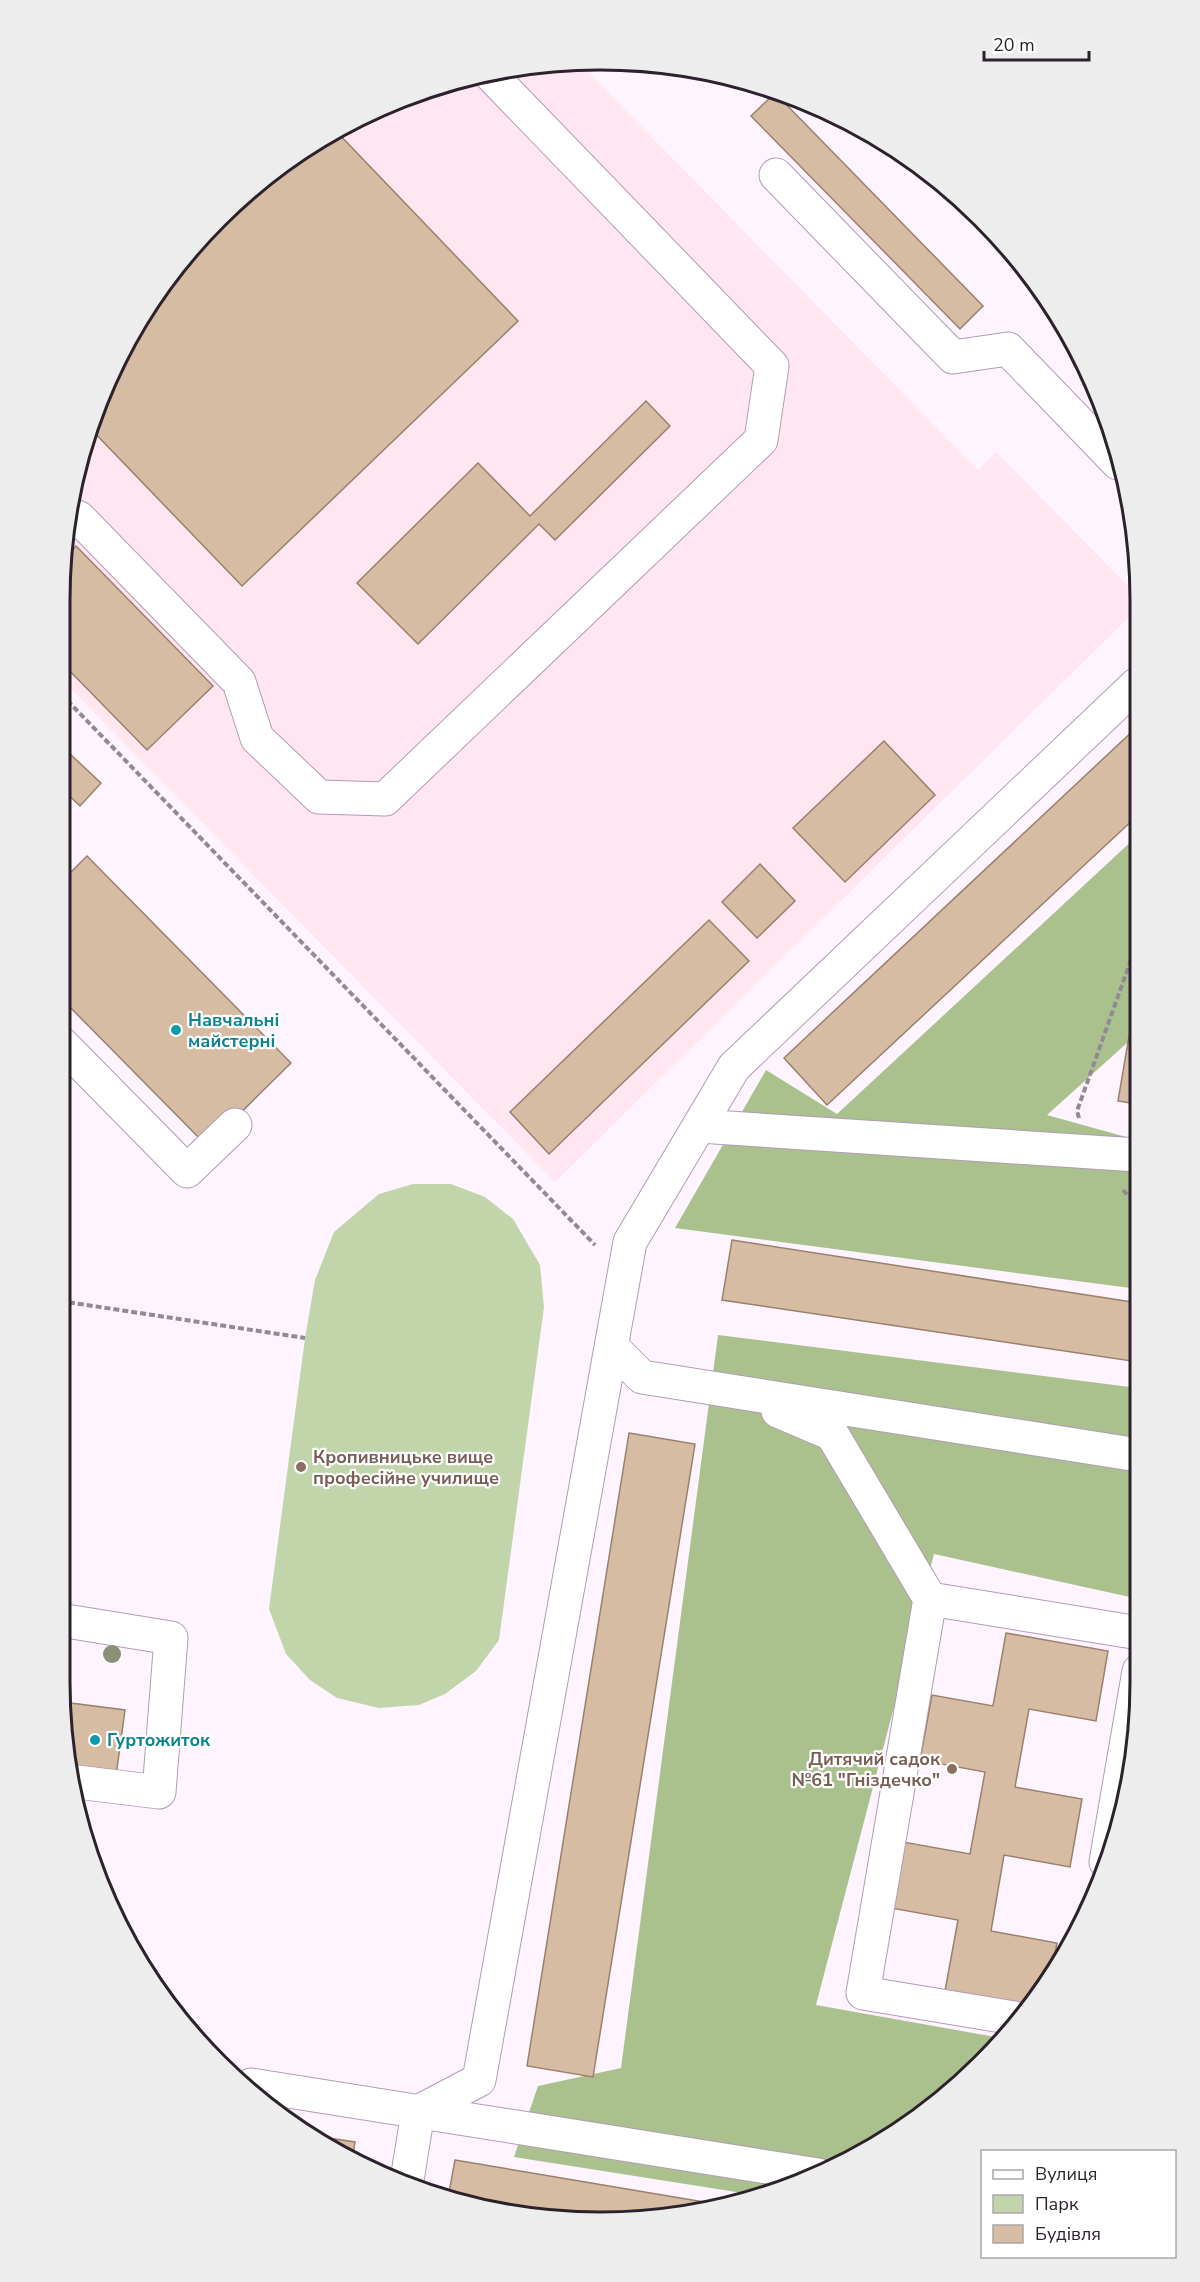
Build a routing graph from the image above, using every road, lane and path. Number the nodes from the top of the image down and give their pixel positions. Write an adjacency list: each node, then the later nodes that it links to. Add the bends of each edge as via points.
1 (497, 81): 4 (lane, via 772,366 761,440 385,799 319,797 257,738 239,682)
2 (776, 175): 3 (lane, via 953,357 1008,349)
3 (1108, 452)
4 (77, 517)
5 (1130, 691): 10 (lane, via 734,1067)
6 (70, 703): 13 (path)
7 (1130, 963): 11 (path, via 1077,1111)
8 (70, 1052): 9 (lane, via 187,1172)
9 (236, 1125)
10 (699, 1126): 11 (lane); 13 (lane, via 630,1242)
11 (1092, 1153): 12 (lane)
12 (1130, 1155)
13 (624, 1276): 16 (lane)
14 (70, 1303): 15 (path)
15 (305, 1338)
16 (612, 1347): 17 (lane, via 642,1377); 25 (lane, via 479,2080)
17 (729, 1391): 18 (lane); 19 (lane, via 832,1434)
18 (1130, 1454)
19 (930, 1599): 21 (lane); 23 (lane, via 863,1993)
20 (70, 1622): 22 (lane, via 171,1638 159,1792)
21 (1130, 1632)
22 (81, 1783)
23 (1009, 2017)
24 (259, 2086): 25 (lane)
25 (418, 2112): 26 (lane); 27 (lane)
26 (800, 2172)
27 (408, 2175)

